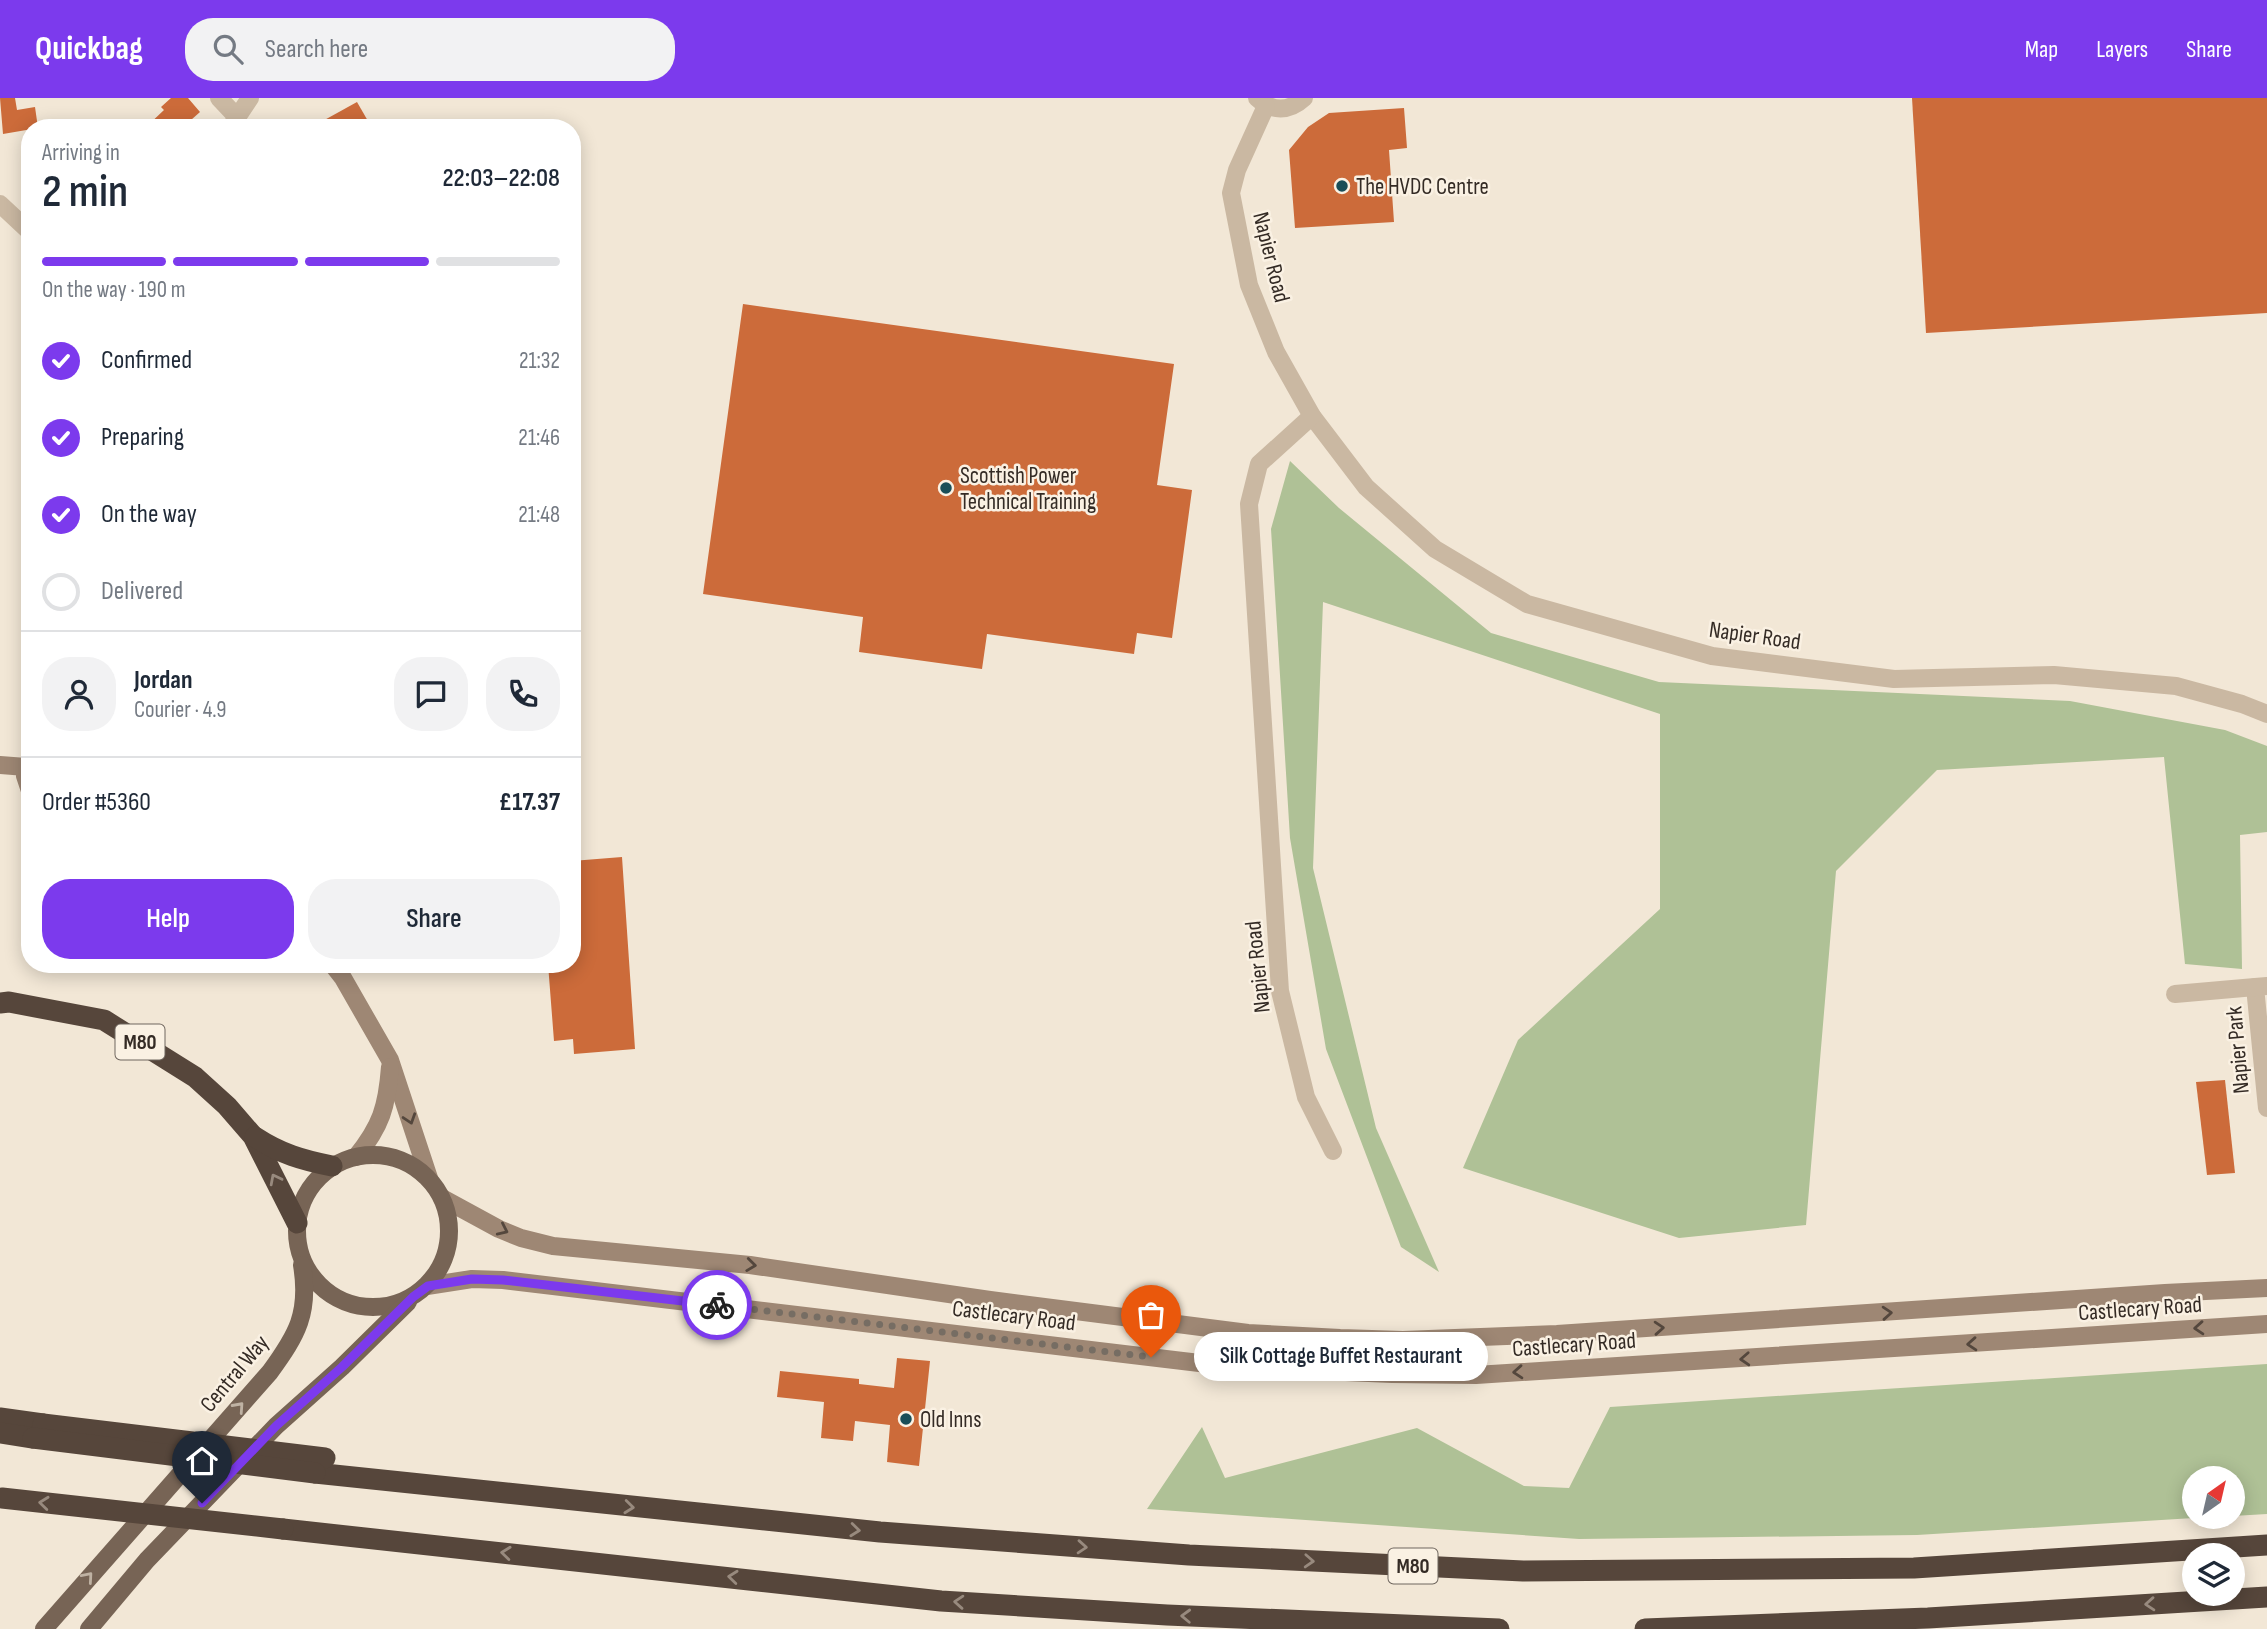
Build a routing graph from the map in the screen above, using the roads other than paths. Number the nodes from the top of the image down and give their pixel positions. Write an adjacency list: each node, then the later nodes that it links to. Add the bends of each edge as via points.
1 (219, 98): 5 (street)
2 (250, 98): 6 (street)
3 (1304, 98): 4 (street, Napier Road, via 1285,109)
4 (1261, 102): 9 (street, Napier Road, via 1231,193 1249,285 1276,352)
5 (232, 119)
6 (236, 119)
7 (0, 204): 8 (street)
8 (21, 224)
9 (1312, 416): 10 (street, Napier Road, via 1366,487 1435,549 1527,604 1712,656 1894,678 2054,675 2176,686); 20 (street, Napier Road, via 1259,464 1249,504 1280,990 1306,1097)
10 (2267, 714)
11 (21, 764): 12 (main road)
12 (0, 765)
13 (339, 973): 17 (main road)
14 (2261, 986): 15 (street, Napier Park); 18 (street, Napier Park)
15 (2175, 994)
16 (0, 1003): 19 (highway, M80, via 104,1020 195,1077)
17 (390, 1060): 21 (main road, via 380,1122); 23 (main road, one-way to 23)
18 (2267, 1108)
19 (253, 1136): 22 (highway, M80, via 276,1151); 25 (highway, M80, one-way to 19)
20 (1333, 1151)
21 (356, 1157): 22 (main road); 23 (main road, via 391,1157)
22 (332, 1166): 25 (main road, via 303,1200)
23 (429, 1178): 24 (main road)
24 (442, 1198): 27 (main road, via 450,1224 448,1249); 28 (main road, Castlecary Road, one-way to 28, via 510,1233 553,1246 750,1265 1248,1333 1340,1339 1557,1334)
25 (297, 1223): 26 (main road)
26 (300, 1254): 29 (main road, via 312,1278 329,1295 351,1305 374,1308); 37 (main road, Central Way, one-way to 26, via 270,1373 299,1327 305,1286)
27 (428, 1286): 29 (main road); 30 (main road, Castlecary Road, one-way to 27, via 1476,1375 1392,1374 1233,1367 517,1281 472,1279)
28 (2267, 1289)
29 (413, 1297): 38 (main road, via 276,1426 147,1560)
30 (2267, 1324)
31 (0, 1418): 32 (highway, M80)
32 (38, 1431): 33 (highway, M80); 35 (highway, M80, one-way to 35, bridge, via 561,1500 880,1532 1189,1555 1523,1571 1914,1568)
33 (0, 1433)
34 (1, 1498): 39 (highway, one-way to 34, bridge, via 941,1601)
35 (2267, 1545)
36 (2267, 1597): 40 (highway, one-way to 40, via 1928,1618)
37 (44, 1629)
38 (89, 1629)
39 (1499, 1629)
40 (1645, 1629)

